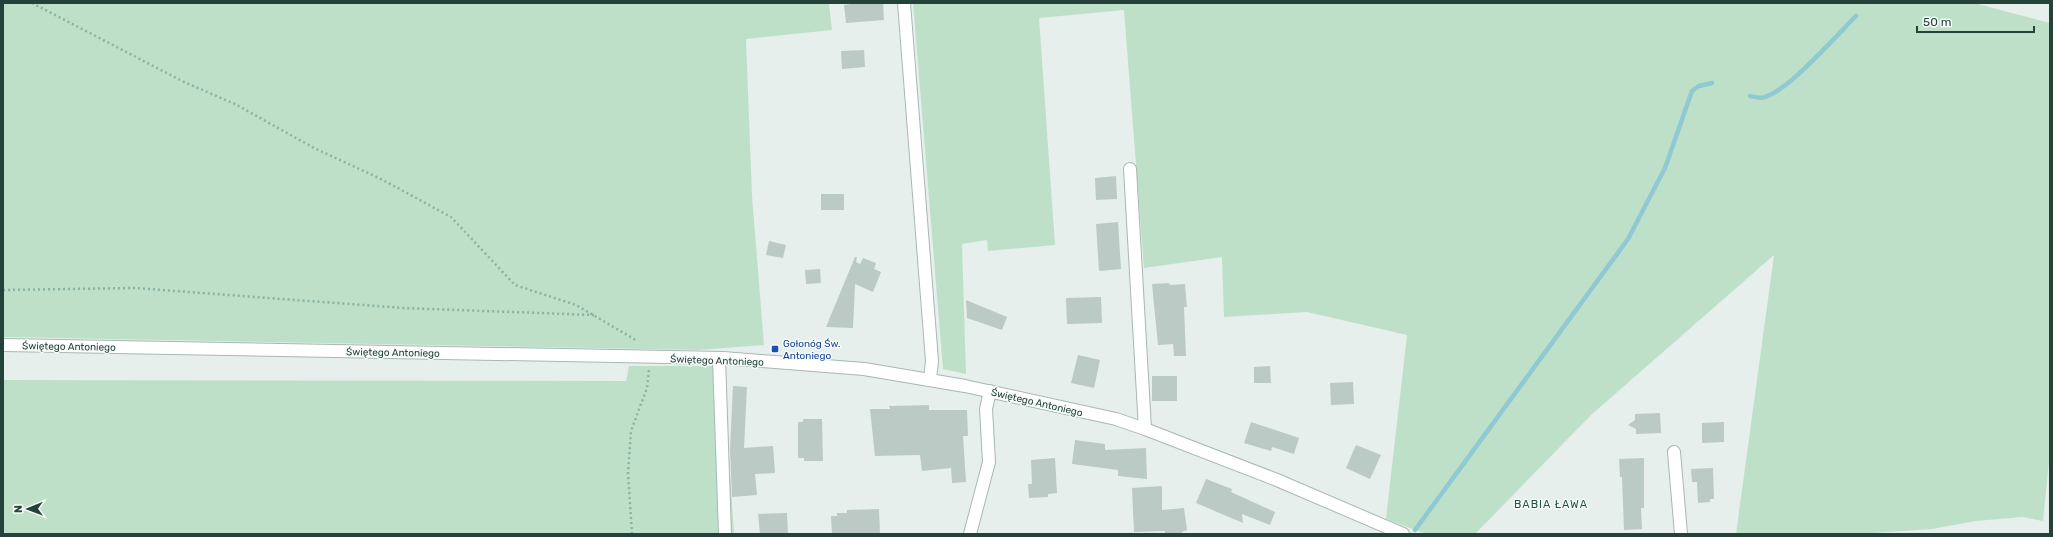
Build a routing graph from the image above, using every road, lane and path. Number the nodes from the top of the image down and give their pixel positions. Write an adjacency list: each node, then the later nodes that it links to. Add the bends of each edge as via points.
1 (32, 3): 5 (path, via 184,82 235,104 314,148 383,180 451,217 516,286 576,305)
2 (904, 3): 9 (street, via 932,361)
3 (1130, 169): 11 (street)
4 (3, 290): 5 (path, via 135,288 403,308)
5 (594, 316): 7 (path, via 634,339)
6 (3, 345): 7 (street, Świętego Antoniego)
7 (647, 357): 8 (street, Świętego Antoniego); 14 (path, via 647,388 631,431 628,473)
8 (720, 358): 9 (street, Świętego Antoniego, via 833,366); 15 (street)
9 (930, 379): 10 (street, Świętego Antoniego)
10 (990, 391): 11 (street, Świętego Antoniego); 16 (street, via 986,409 988,462)
11 (1145, 429): 13 (street, Świętego Antoniego, via 1277,480)
12 (1674, 452): 17 (street)
13 (1398, 533)
14 (632, 534)
15 (725, 534)
16 (970, 534)
17 (1681, 534)

